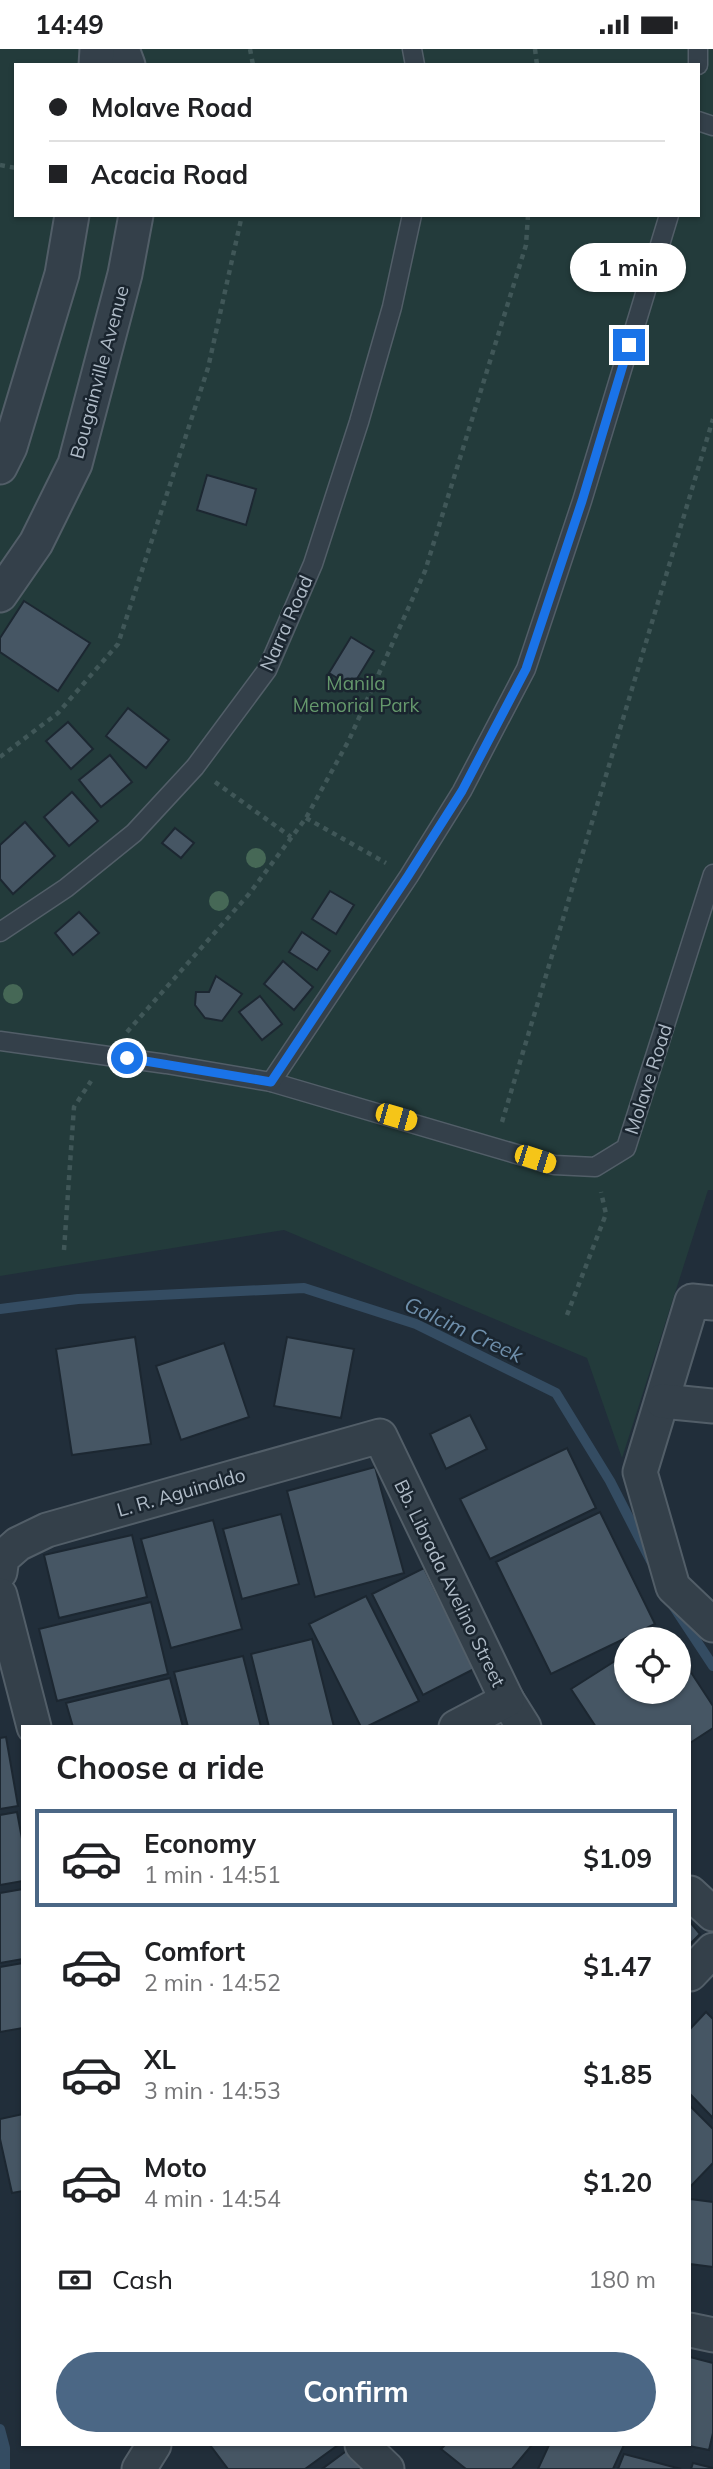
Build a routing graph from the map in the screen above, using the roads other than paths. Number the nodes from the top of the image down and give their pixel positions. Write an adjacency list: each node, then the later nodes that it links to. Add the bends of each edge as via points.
1 (72, 217): 5 (street, via 62,274)
2 (136, 217): 6 (street, Bougainville Avenue, via 75,464 36,543)
3 (412, 217): 8 (lane, Narra Road, via 359,422 313,564 267,670 195,767 134,833 66,888)
4 (668, 217): 10 (lane, via 526,669 462,791)
5 (0, 467)
6 (0, 595)
7 (713, 874): 10 (lane, Molave Road, via 626,1148 595,1167 554,1165)
8 (0, 932)
9 (0, 1041): 10 (lane)
10 (271, 1082)
11 (713, 1303): 12 (street, via 692,1301)
12 (662, 1401): 13 (street); 17 (street, via 640,1472 673,1587)
13 (713, 1406)
14 (380, 1436): 15 (street, L. R. Aguinaldo, via 47,1530 18,1543 2,1558); 18 (street, Bb. Librada Avelino Street)
15 (0, 1572)
16 (0, 1595): 19 (street)
17 (713, 1625)
18 (507, 1700): 20 (street); 21 (street, Bb. Librada Avelino Street)
19 (33, 1725)
20 (460, 1725)
21 (523, 1725)
22 (691, 1894): 23 (street)
23 (713, 1915)
24 (713, 1950): 25 (street)
25 (691, 1973)
26 (691, 2330): 27 (street)
27 (713, 2335)
28 (153, 2446): 30 (street)
29 (363, 2446): 31 (street)
30 (139, 2469)
31 (387, 2469)

